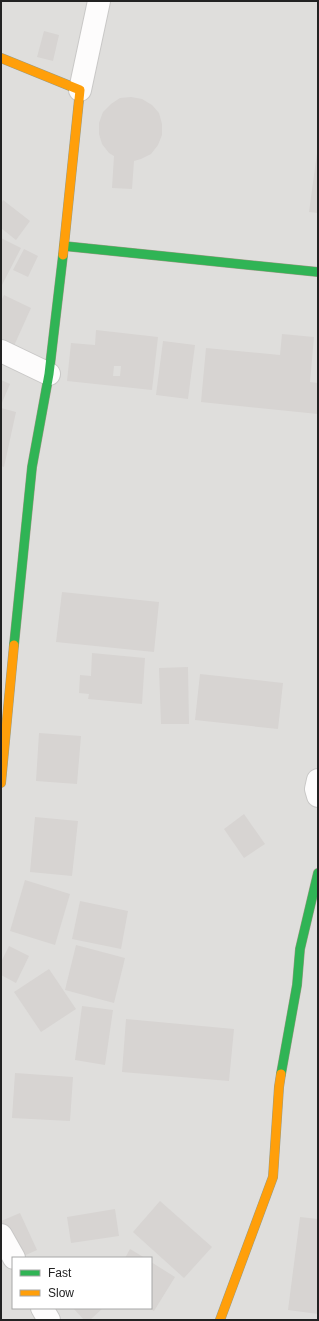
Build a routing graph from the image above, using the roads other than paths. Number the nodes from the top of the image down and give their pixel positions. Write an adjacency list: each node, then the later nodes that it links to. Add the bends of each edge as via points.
1 (99, 1): 3 (street)
2 (1, 58): 3 (street)
3 (80, 90): 4 (street)
4 (64, 246): 5 (street); 7 (street)
5 (318, 272)
6 (1, 351): 7 (street)
7 (49, 374): 8 (street, via 32,467)
8 (3, 717): 9 (street)
9 (3, 743): 11 (street)
10 (318, 780): 12 (street)
11 (1, 783)
12 (318, 796)
13 (318, 873): 18 (street, via 300,949 297,985 279,1087 273,1177)
14 (1, 1234): 15 (street)
15 (13, 1257)
16 (43, 1309): 17 (street)
17 (49, 1320)
18 (220, 1320)

